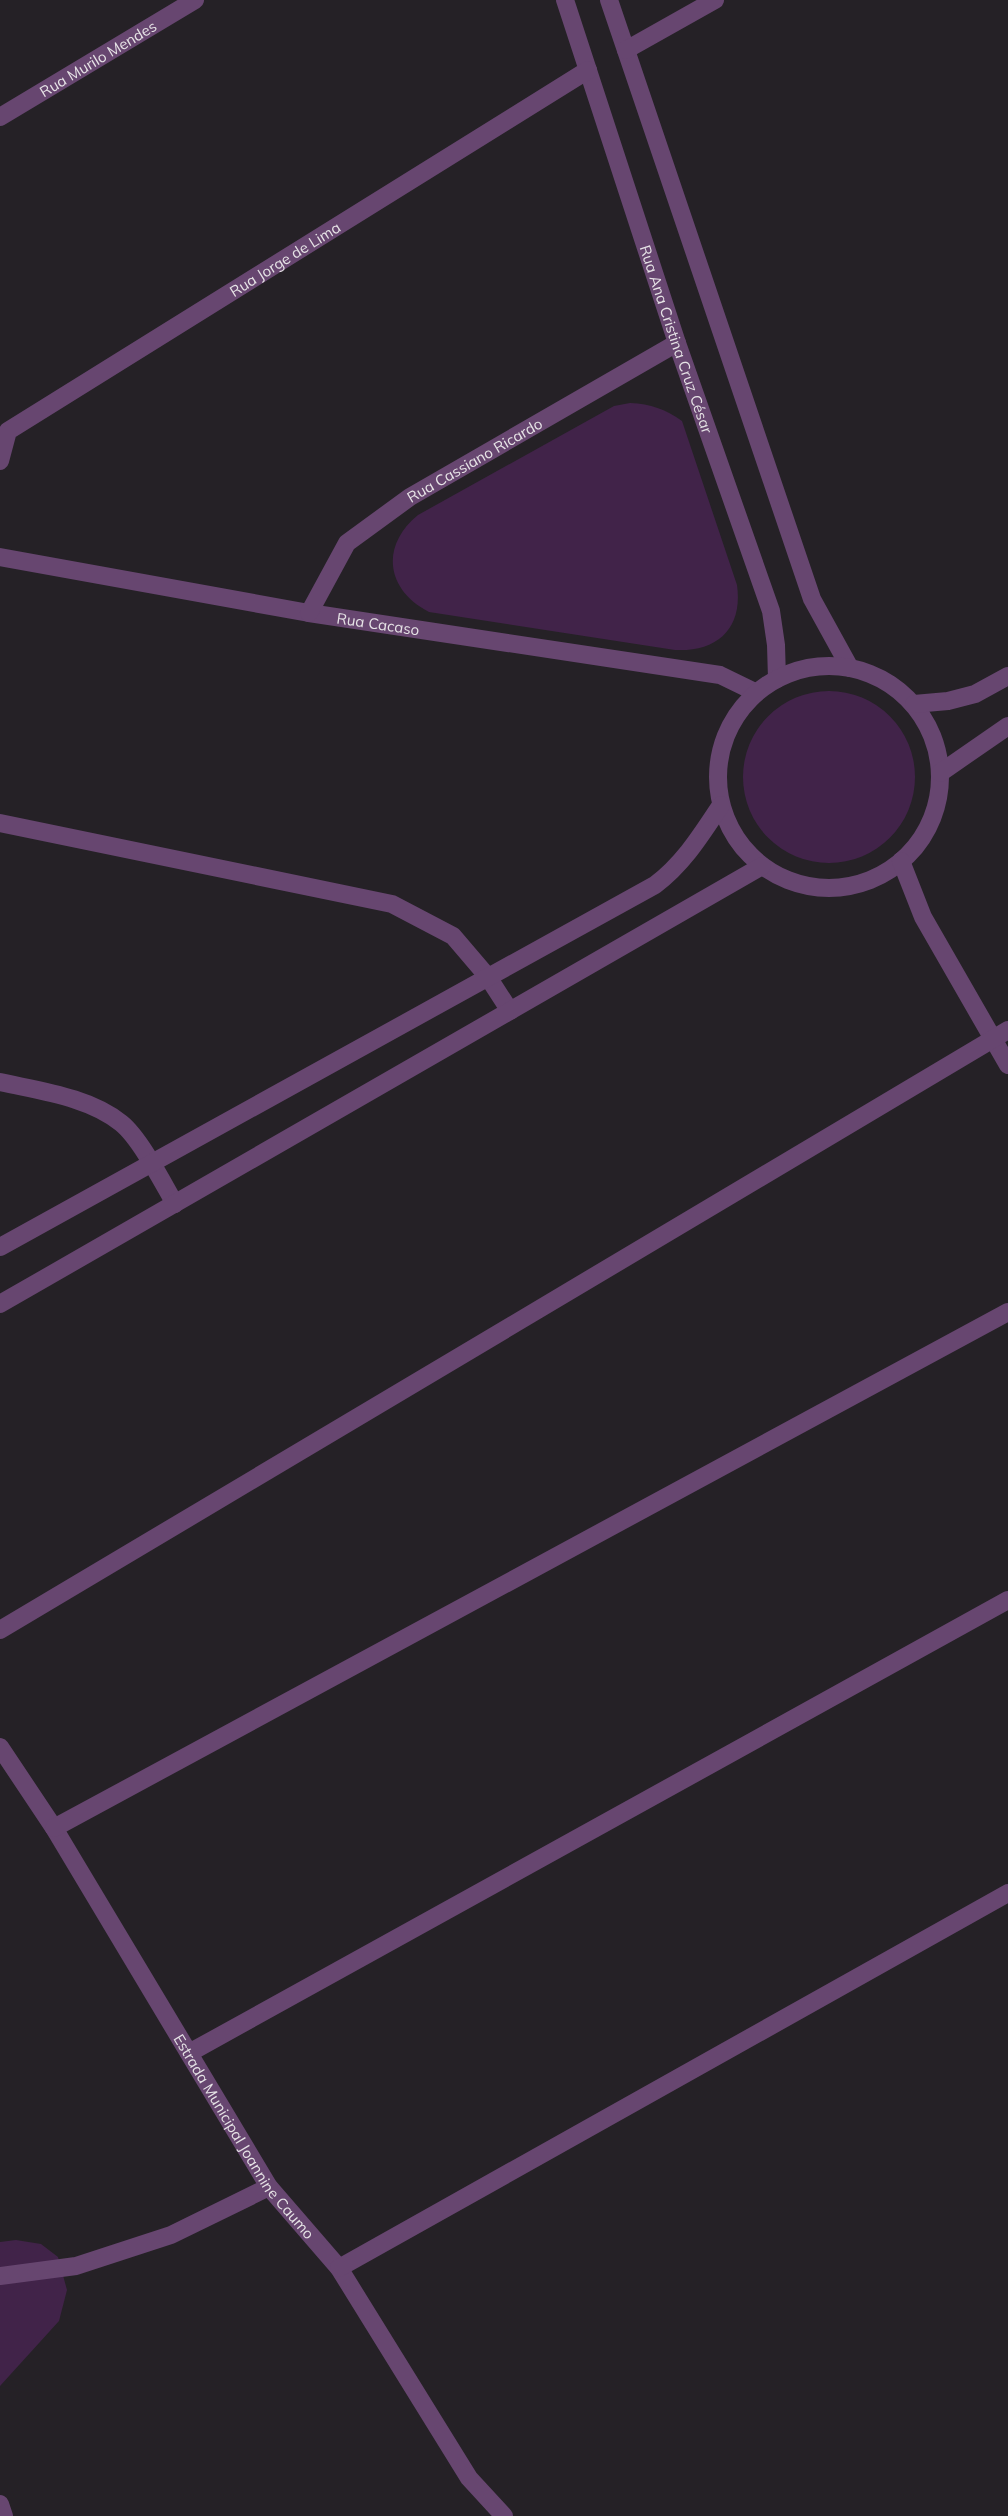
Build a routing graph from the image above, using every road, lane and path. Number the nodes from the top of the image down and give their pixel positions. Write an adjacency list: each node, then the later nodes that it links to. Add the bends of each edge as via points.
1 (195, 0): 7 (street, Rua Murilo Mendes)
2 (565, 0): 6 (street, Rua Ana Cristina Cruz César)
3 (609, 0): 5 (street)
4 (715, 0): 5 (street)
5 (626, 50): 13 (street, via 812,599)
6 (588, 70): 8 (street, Rua Ana Cristina Cruz César); 9 (street, Rua Jorge de Lima)
7 (0, 117)
8 (677, 343): 12 (street, Rua Cassiano Ricardo, via 410,497 347,543); 15 (street, Rua Ana Cristina Cruz César, via 771,611)
9 (4, 432): 10 (street, Rua Jorge de Lima)
10 (0, 461)
11 (0, 557): 12 (street, Rua Cacaso)
12 (309, 613): 16 (street, Rua Cacaso, via 720,675)
13 (850, 668): 15 (street, via 800,669); 17 (street, via 874,675)
14 (1008, 676): 17 (street, via 975,694)
15 (777, 679): 16 (street)
16 (755, 692): 20 (street, via 727,733 719,756)
17 (914, 704): 19 (street, via 937,748)
18 (1008, 726): 19 (street)
19 (940, 773): 22 (street, via 931,821 919,843)
20 (721, 806): 23 (street, via 730,829); 24 (street, via 691,850 664,878)
21 (0, 823): 24 (street, via 392,904 453,936)
22 (901, 861): 23 (street, via 858,884 833,888 808,886); 26 (street, via 923,917)
23 (762, 866): 25 (street)
24 (489, 977): 25 (street); 29 (street)
25 (510, 1011): 30 (street)
26 (1000, 1034): 27 (street); 35 (street)
27 (1008, 1065)
28 (0, 1082): 29 (street, via 77,1099 122,1124)
29 (152, 1164): 30 (street); 31 (street)
30 (175, 1204): 32 (street)
31 (0, 1247)
32 (0, 1304)
33 (1008, 1312): 37 (street)
34 (1008, 1600): 39 (street)
35 (0, 1630)
36 (0, 1747): 37 (street, Estrada Municipal Joannine Caumo)
37 (54, 1828): 39 (street, Estrada Municipal Joannine Caumo)
38 (1008, 1893): 41 (street)
39 (189, 2053): 40 (street, Estrada Municipal Joannine Caumo)
40 (269, 2187): 41 (street, Estrada Municipal Joannine Caumo); 42 (street, via 171,2235 76,2266)
41 (339, 2268): 45 (street, Estrada Municipal Joannine Caumo, via 469,2478)
42 (0, 2276)
43 (0, 2504): 44 (street)
44 (4, 2516)
45 (504, 2516)

